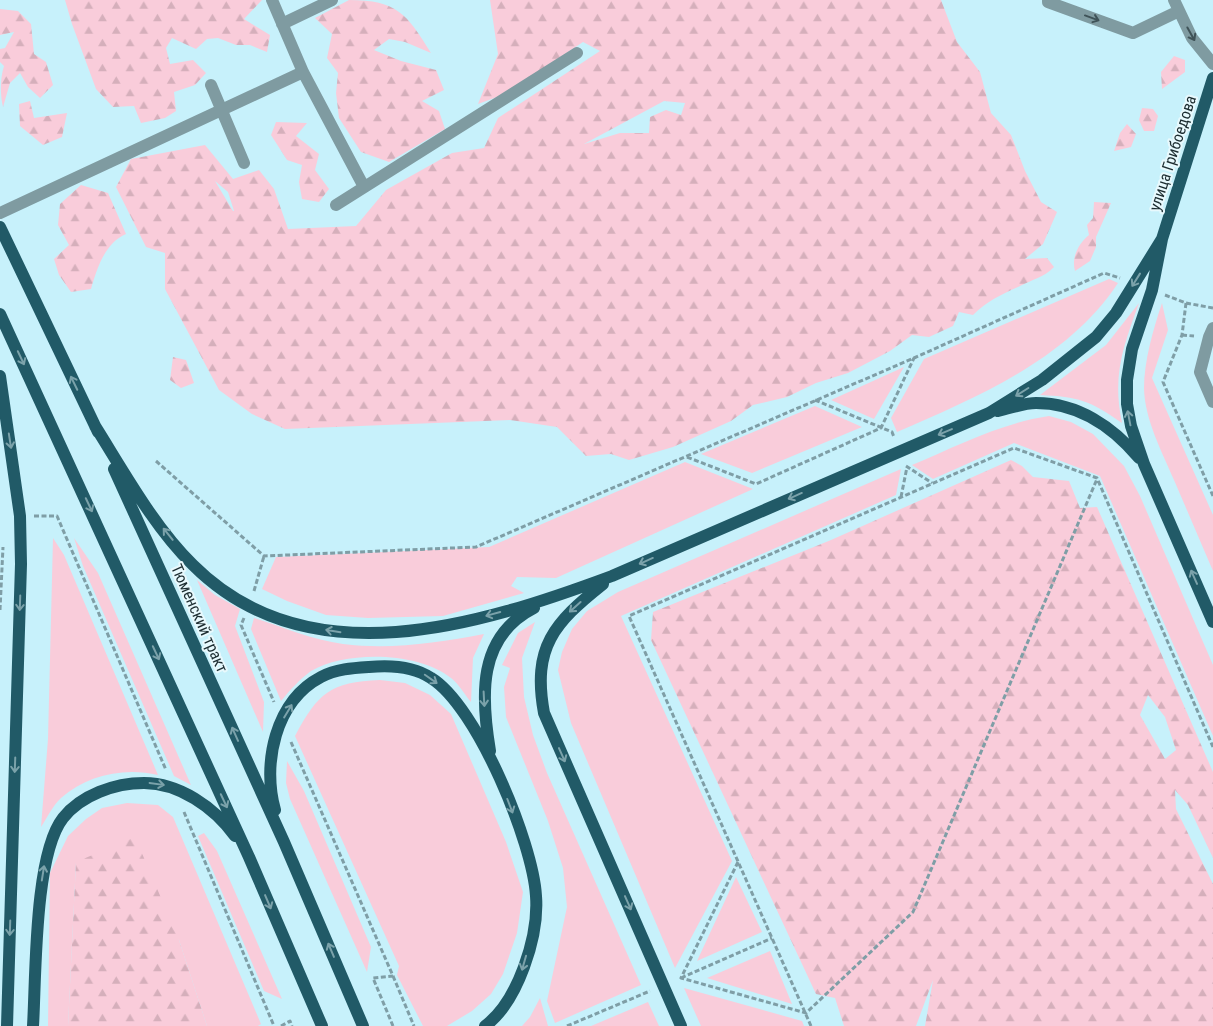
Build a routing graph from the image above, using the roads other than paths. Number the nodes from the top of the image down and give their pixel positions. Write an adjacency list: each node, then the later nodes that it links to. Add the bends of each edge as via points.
1 (272, 0): 5 (lane)
2 (332, 0): 5 (lane)
3 (1048, 0): 4 (lane, one-way to 4, via 1133,33)
4 (1176, 5): 7 (lane, one-way to 7, via 1192,38)
5 (282, 24): 8 (lane)
6 (577, 54): 13 (lane)
7 (1213, 64)
8 (304, 72): 11 (lane); 13 (lane)
9 (1213, 78): 17 (main road, улица Грибоедова)
10 (211, 85): 11 (lane)
11 (221, 111): 12 (lane); 15 (lane)
12 (244, 163)
13 (364, 187): 14 (lane)
14 (336, 205)
15 (0, 213)
16 (0, 227): 23 (main road, Тюменский тракт, one-way to 16)
17 (1162, 239): 22 (main road, one-way to 22, via 1116,313 1096,337 1042,380); 24 (main road, one-way to 17, via 1131,426 1127,380 1132,349 1152,290)
18 (0, 314): 30 (main road, one-way to 30)
19 (1213, 328): 21 (lane, via 1200,372)
20 (0, 376): 31 (main road, one-way to 31, via 20,516 21,564)
21 (1213, 402)
22 (990, 413): 24 (main road, via 1034,403 1079,411 1125,441); 25 (main road, one-way to 25)
23 (95, 426): 26 (main road, one-way to 23, via 447,626 400,634 340,633 303,627 261,612 221,588 192,565 139,496); 29 (main road, Тюменский тракт, one-way to 23)
24 (1144, 464): 27 (main road, one-way to 24)
25 (612, 576): 26 (main road); 36 (main road, one-way to 36, via 571,610 551,635 540,671 540,692 544,713)
26 (557, 597): 28 (main road, one-way to 28, via 523,614 502,633 490,655 484,688 485,720)
27 (1213, 622)
28 (492, 760): 29 (main road, one-way to 28, via 272,800 270,764 274,742 282,721 298,696 321,677 347,669 385,665 413,669 432,678 474,726); 35 (main road, one-way to 35, via 530,862 536,896 534,929 516,990)
29 (284, 842): 34 (main road, Тюменский тракт, one-way to 29)
30 (249, 857): 32 (main road, one-way to 30, via 42,871 62,818 84,800 129,783 174,787 216,815); 33 (main road, one-way to 33)
31 (7, 1026)
32 (33, 1026)
33 (322, 1026)
34 (363, 1026)
35 (485, 1026)
36 (682, 1026)

